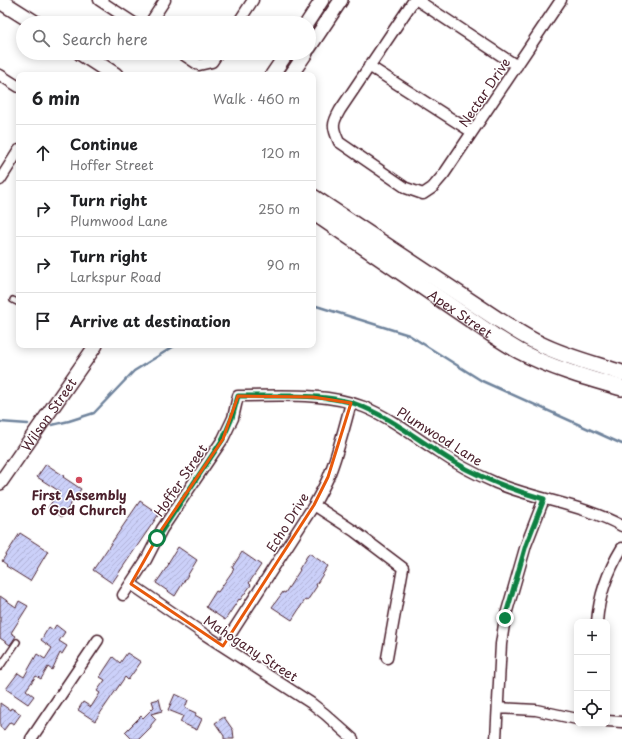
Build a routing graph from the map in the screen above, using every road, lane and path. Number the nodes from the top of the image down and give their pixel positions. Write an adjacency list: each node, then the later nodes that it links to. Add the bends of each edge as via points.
1 (99, 0): 11 (street)
2 (165, 0): 12 (street)
3 (253, 0): 13 (street)
4 (322, 0): 14 (street)
5 (341, 0): 15 (street)
6 (414, 0): 21 (street)
7 (417, 0): 22 (street)
8 (562, 0): 22 (street, Nectar Drive)
9 (0, 1): 10 (main road)
10 (24, 16)
11 (123, 16)
12 (155, 16)
13 (243, 16)
14 (311, 16)
15 (316, 38)
16 (92, 60): 23 (main road)
17 (192, 60): 18 (street, via 199,65)
18 (213, 60)
19 (282, 60): 24 (street)
20 (301, 60): 25 (street)
21 (370, 66): 28 (street); 28 (street, Nectar Drive, via 340,110 335,119 334,130 339,142 406,188 423,194 432,188)
22 (517, 66): 28 (street, Nectar Drive)
23 (110, 72)
24 (274, 72)
25 (293, 72)
26 (0, 75): 27 (street)
27 (16, 85)
28 (472, 132)
29 (16, 155): 30 (street)
30 (0, 180)
31 (316, 199): 36 (main road, Apex Street, via 527,337 559,352)
32 (316, 214): 37 (main road, Apex Street, via 518,351 564,370)
33 (13, 300): 34 (lane)
34 (16, 302)
35 (94, 348): 40 (street, Wilson Street)
36 (622, 373)
37 (622, 388)
38 (238, 396): 39 (street, Plumwood Lane, via 313,396); 45 (street, Hoffer Street, via 223,439 162,529)
39 (351, 403): 41 (street, Plumwood Lane, via 385,417 451,461 481,476); 42 (street, Echo Drive, via 336,455)
40 (0, 483)
41 (544, 499): 43 (street, Plumwood Lane, via 603,516); 53 (street, via 526,545 505,618 500,650)
42 (314, 505): 50 (street, Echo Drive); 51 (street, via 346,525 403,568)
43 (622, 526)
44 (622, 548): 47 (street, via 604,584)
45 (131, 584): 46 (street, Hoffer Street); 50 (street, Mahogany Street)
46 (123, 595)
47 (597, 619)
48 (98, 640): 57 (street)
49 (17, 642): 52 (lane)
50 (223, 646): 58 (street, Mahogany Street, via 311,703)
51 (387, 658)
52 (0, 667)
53 (498, 708): 54 (street, via 536,710); 59 (street)
54 (574, 718)
55 (610, 721): 56 (street)
56 (622, 722)
57 (31, 739)
58 (353, 739)
59 (496, 739)

